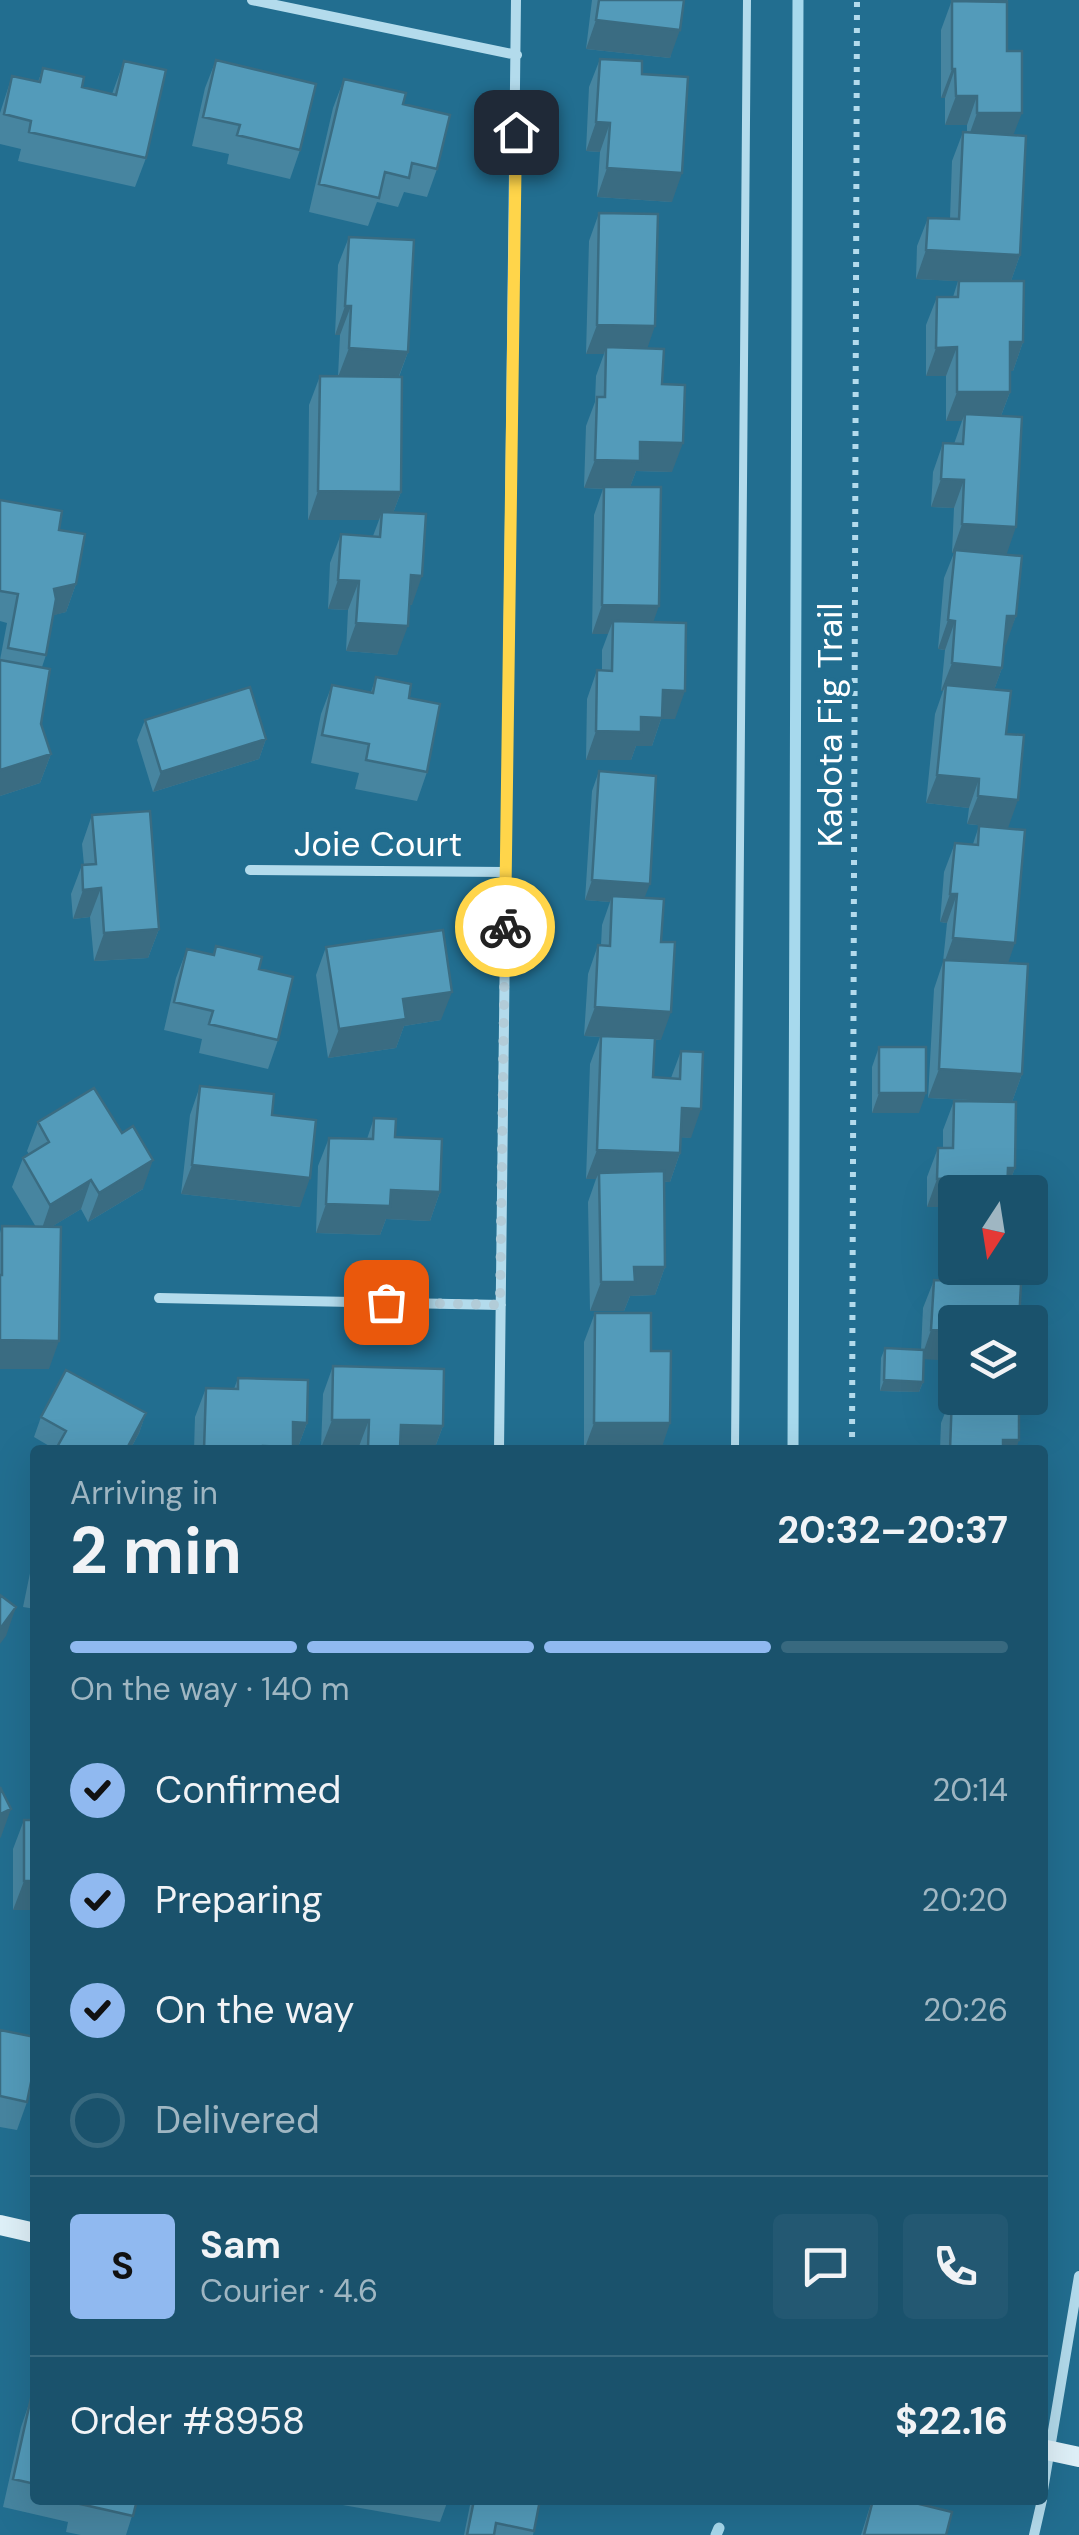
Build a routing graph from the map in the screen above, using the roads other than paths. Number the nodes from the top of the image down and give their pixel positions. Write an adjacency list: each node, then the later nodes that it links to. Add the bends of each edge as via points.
1 (252, 0): 4 (street)
2 (516, 0): 4 (street)
3 (747, 0): 10 (lane)
4 (517, 54): 6 (street)
5 (250, 870): 6 (street, Joie Court)
6 (505, 872): 8 (street)
7 (158, 1298): 8 (street)
8 (500, 1305): 9 (street)
9 (499, 1445)
10 (734, 1445)
11 (0, 2226): 12 (main road)
12 (30, 2232)
13 (1079, 2276): 14 (street)
14 (1048, 2445)
15 (1048, 2450): 16 (main road)
16 (1079, 2457)
17 (1040, 2505): 18 (street)
18 (1034, 2535)

